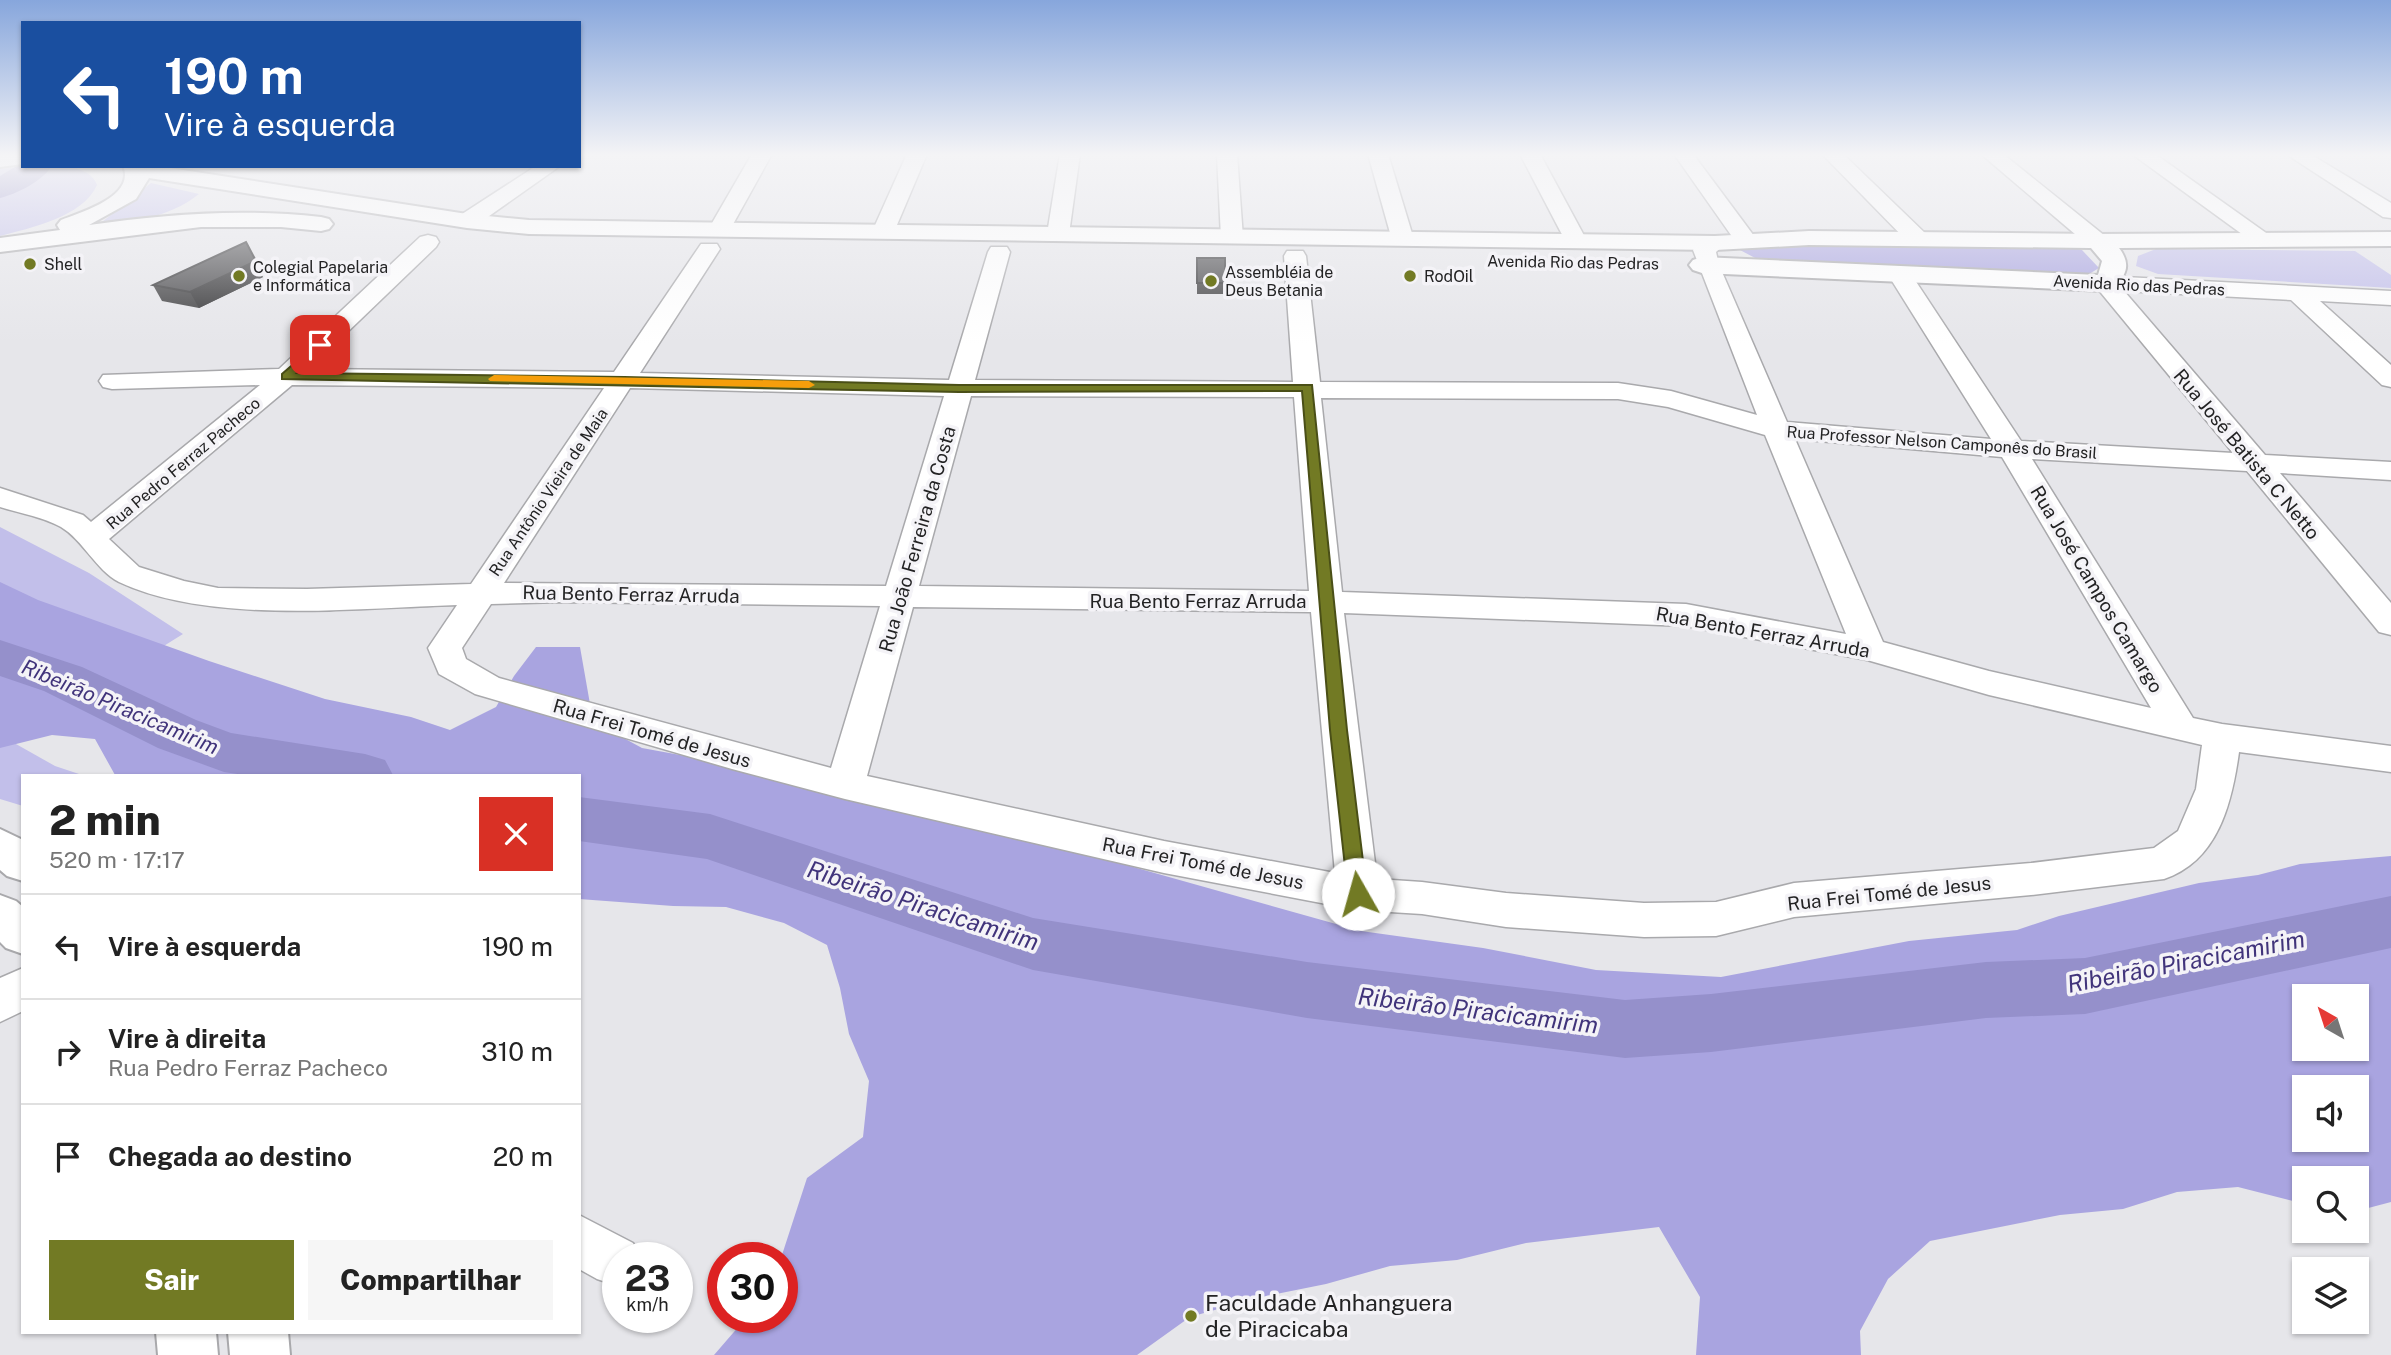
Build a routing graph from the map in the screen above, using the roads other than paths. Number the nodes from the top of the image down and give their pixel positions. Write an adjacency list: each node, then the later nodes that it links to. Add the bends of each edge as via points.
1 (86, 217): 32 (main road)
2 (161, 217): 18 (main road)
3 (442, 217): 16 (main road, Avenida Rio das Pedras)
4 (473, 217): 16 (street)
5 (727, 217): 24 (street, Rua Antônio Vieira de Maia)
6 (890, 217): 19 (street)
7 (1061, 217): 20 (street)
8 (1231, 217): 22 (street)
9 (1396, 217): 25 (street)
10 (1564, 217): 26 (street)
11 (1729, 217): 27 (street)
12 (1895, 217): 28 (street)
13 (2068, 217): 30 (street)
14 (2232, 217): 29 (street)
15 (199, 218): 17 (main road, via 276,219); 18 (main road)
16 (467, 221): 24 (main road, Avenida Rio das Pedras)
17 (338, 227)
18 (130, 228): 32 (main road)
19 (883, 232): 20 (main road, Avenida Rio das Pedras); 24 (main road, Avenida Rio das Pedras)
20 (1058, 234): 22 (main road, Avenida Rio das Pedras); 33 (main road, via 1067,239 1065,245)
21 (402, 237): 31 (main road, Avenida Rio das Pedras)
22 (1232, 238): 25 (main road, Avenida Rio das Pedras)
23 (2391, 239): 29 (main road, Avenida Rio das Pedras)
24 (714, 240): 31 (main road, Avenida Rio das Pedras); 33 (main road, Avenida Rio das Pedras); 42 (street, Rua Antônio Vieira de Maia)
25 (1403, 240): 26 (main road, Avenida Rio das Pedras)
26 (1576, 240): 34 (main road, Avenida Rio das Pedras)
27 (1746, 240): 28 (main road, Avenida Rio das Pedras); 34 (main road, Avenida Rio das Pedras)
28 (1919, 240): 30 (main road, Avenida Rio das Pedras)
29 (2265, 240): 30 (main road, Avenida Rio das Pedras)
30 (2098, 241): 37 (main road, via 2116,264)
31 (428, 242): 40 (street, Rua Pedro Ferraz Pacheco)
32 (1, 245)
33 (999, 252): 35 (main road, Avenida Rio das Pedras); 44 (street, Rua João Ferreira da Costa)
34 (1712, 254): 35 (main road, Avenida Rio das Pedras); 36 (main road, Avenida Rio das Pedras); 46 (street)
35 (1295, 256): 45 (street)
36 (1899, 273): 37 (main road, Avenida Rio das Pedras); 47 (street, Rua José Campos Camargo)
37 (2105, 283): 38 (street, Avenida Rio das Pedras); 48 (street, Rua José Batista C Netto)
38 (2297, 293): 39 (street, Avenida Rio das Pedras); 41 (street)
39 (2391, 298)
40 (286, 377): 42 (street, Rua Professor Nelson Camponês do Brasil); 43 (street, Rua Professor Nelson Camponês do Brasil); 51 (street, Rua Pedro Ferraz Pacheco)
41 (2391, 379)
42 (624, 380): 44 (street, Rua Professor Nelson Camponês do Brasil); 52 (street, Rua Antônio Vieira de Maia)
43 (111, 381)
44 (959, 388): 45 (street, Rua Professor Nelson Camponês do Brasil); 53 (street, Rua João Ferreira da Costa)
45 (1308, 388): 46 (street, Rua Professor Nelson Camponês do Brasil, via 1618,391 1671,398); 54 (street)
46 (1775, 429): 47 (street, Rua Professor Nelson Camponês do Brasil); 56 (street)
47 (2012, 449): 48 (street, Rua Professor Nelson Camponês do Brasil); 57 (street, Rua José Campos Camargo)
48 (2252, 461): 49 (street, Rua Professor Nelson Camponês do Brasil); 55 (street, Rua José Batista C Netto)
49 (2391, 471)
50 (0, 498): 51 (street, Rua Bento Ferraz Arruda, via 72,521)
51 (90, 539): 52 (street, Rua Bento Ferraz Arruda, via 128,574 218,598)
52 (480, 593): 53 (street, Rua Bento Ferraz Arruda); 60 (street, Rua Frei Tomé de Jesus, via 444,648 451,666 486,685)
53 (900, 597): 54 (street, Rua Bento Ferraz Arruda); 60 (street, Rua João Ferreira da Costa)
54 (1329, 602): 56 (street, Rua Bento Ferraz Arruda, via 1686,615); 63 (street, via 1338,730)
55 (2391, 624)
56 (1869, 649): 57 (street, Rua Bento Ferraz Arruda)
57 (2182, 729): 58 (street, Rua Bento Ferraz Arruda)
58 (2222, 737): 59 (street, Rua Bento Ferraz Arruda); 63 (street, Rua Frei Tomé de Jesus, via 2215,789 2194,840 2164,863 1794,900 1716,919 1644,920)
59 (2391, 759)
60 (845, 785): 63 (street, Rua Frei Tomé de Jesus, via 1164,857)
61 (0, 846): 62 (main road)
62 (21, 862)
63 (1358, 894)
64 (0, 914): 65 (main road)
65 (21, 932)
66 (21, 987): 67 (street)
67 (0, 1003)
68 (186, 1334): 70 (main road)
69 (258, 1334): 71 (main road)
70 (188, 1355)
71 (260, 1355)

